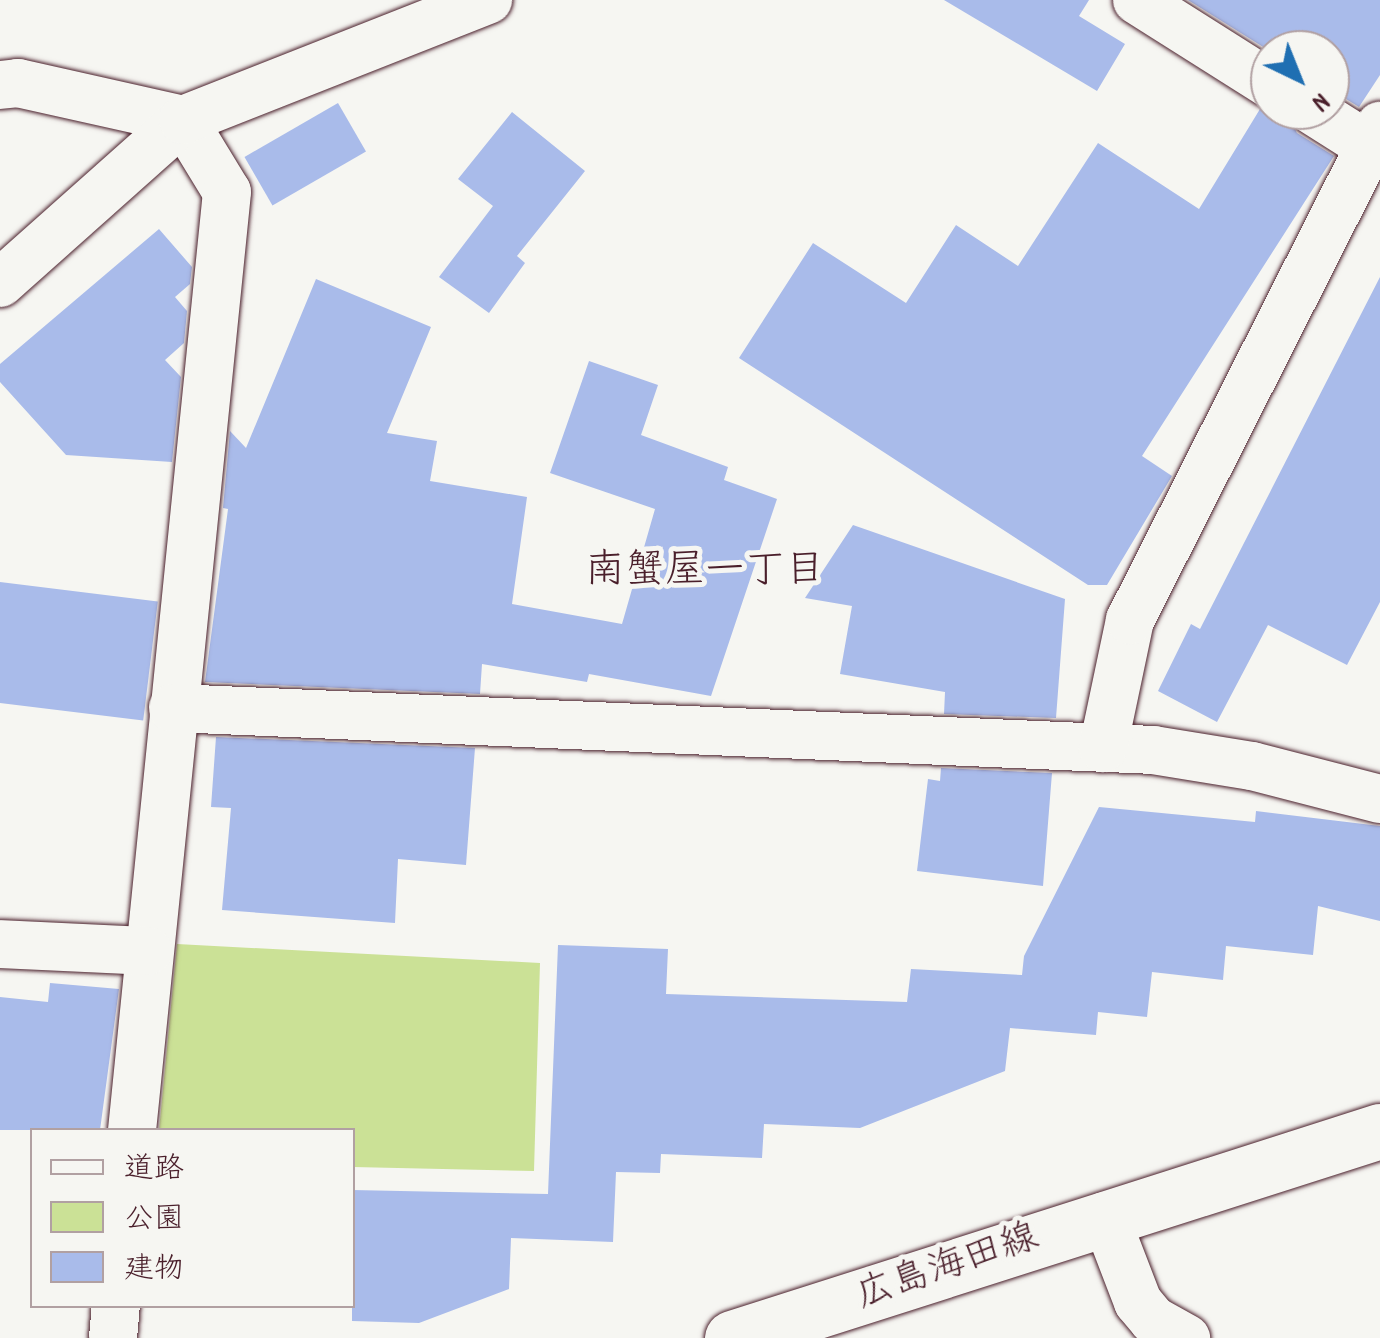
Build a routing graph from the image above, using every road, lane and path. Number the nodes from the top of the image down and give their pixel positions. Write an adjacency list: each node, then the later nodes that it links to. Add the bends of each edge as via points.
1 (488, 0): 5 (street)
2 (1137, 0): 3 (street)
3 (1250, 71)
4 (0, 85): 5 (street, via 18,82)
5 (183, 120): 8 (street); 9 (street, via 227,192)
6 (1350, 126): 7 (street)
7 (1375, 136): 10 (street, via 1130,620)
8 (0, 283)
9 (173, 708): 10 (street); 13 (street)
10 (1103, 748): 11 (street, via 1252,766)
11 (1380, 799)
12 (0, 944): 13 (street)
13 (148, 951): 15 (street)
14 (1380, 1093): 17 (main road, 広島海田線)
15 (132, 1128)
16 (1380, 1131): 17 (main road, 広島海田線)
17 (1106, 1216): 20 (main road, 広島海田線); 21 (street, via 1138,1302 1153,1320)
18 (116, 1308): 19 (street)
19 (112, 1338)
20 (732, 1338)
21 (1186, 1338)

